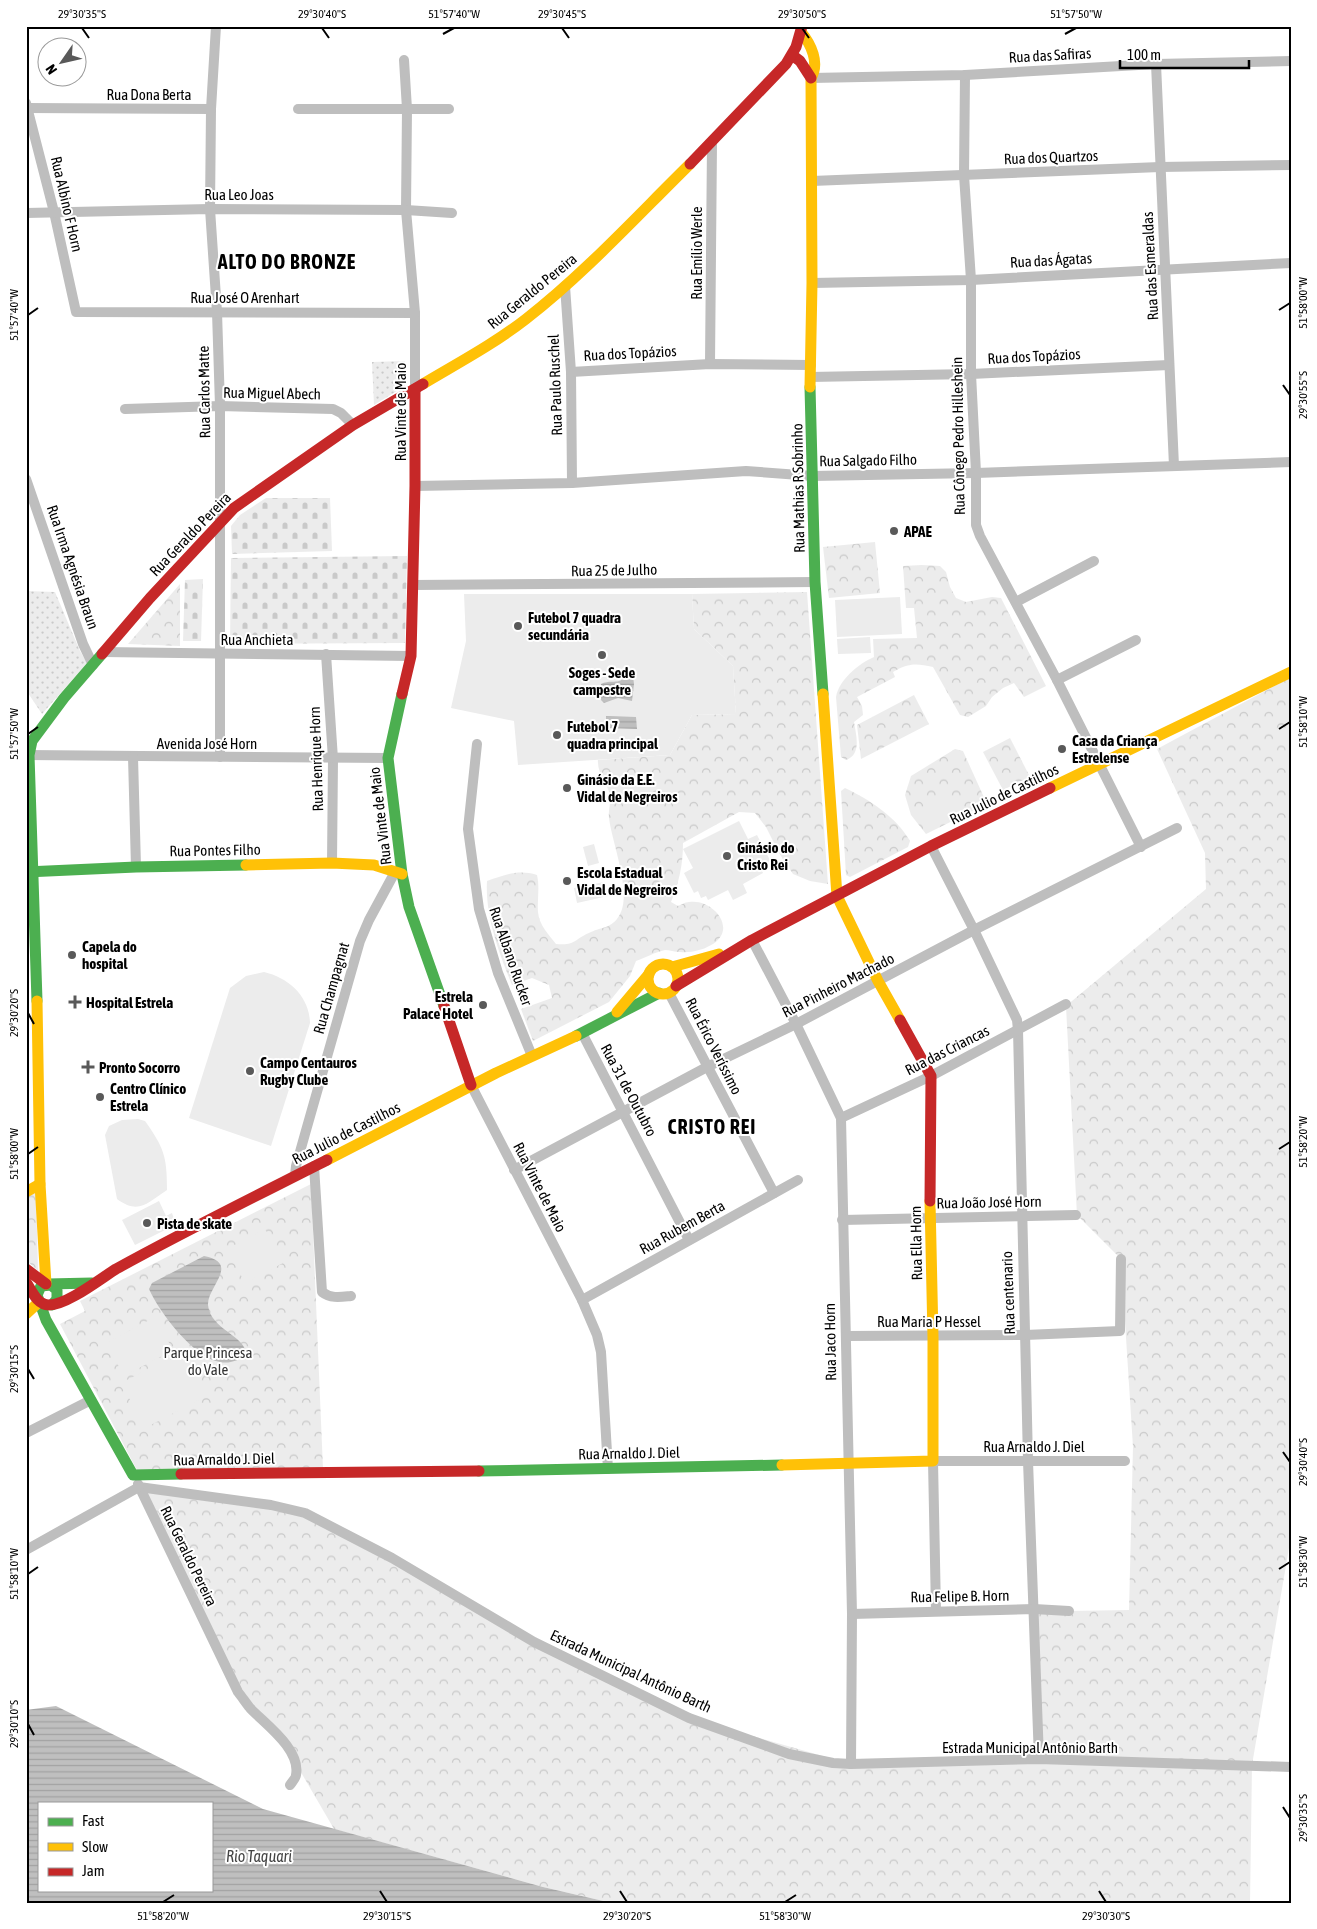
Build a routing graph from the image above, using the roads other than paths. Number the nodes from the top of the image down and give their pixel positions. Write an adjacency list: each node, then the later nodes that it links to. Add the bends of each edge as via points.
1 (216, 26): 10 (street, Rua Carlos Matte)
2 (802, 29): 3 (main road, Rua Geraldo Pereira); 8 (main road, Rua Mathias R Sobrinho, via 811,44 814,71)
3 (792, 55): 8 (main road); 14 (main road, Rua Geraldo Pereira)
4 (404, 60): 12 (street, Rua Vinte de Maio)
5 (1291, 61): 6 (street, Rua das Safiras)
6 (1156, 64): 7 (street, Rua das Safiras); 16 (street, Rua das Esmeraldas)
7 (965, 75): 8 (street, Rua das Safiras); 17 (street, Rua Cônego Pedro Hilleshein)
8 (811, 78): 18 (main road, Rua Mathias R Sobrinho)
9 (27, 107): 10 (street, Rua Dona Berta); 21 (street, Rua Albino F Horn)
10 (211, 109): 19 (street, Rua Carlos Matte)
11 (298, 109): 12 (street)
12 (407, 109): 13 (street); 20 (street, Rua Vinte de Maio)
13 (449, 109)
14 (712, 143): 28 (main road, Rua Geraldo Pereira); 32 (street, Rua Emílio Werle)
15 (1291, 166): 16 (street, Rua dos Quartzos)
16 (1160, 167): 17 (street, Rua dos Quartzos); 25 (street, Rua das Esmeraldas)
17 (964, 175): 18 (street, Rua dos Quartzos); 26 (street, Rua Cônego Pedro Hilleshein)
18 (812, 181): 27 (main road, Rua Mathias R Sobrinho)
19 (210, 209): 20 (street, Rua Leo Joas); 21 (street, Rua Leo Joas); 30 (street, Rua Carlos Matte)
20 (406, 210): 23 (street, Rua Leo Joas); 31 (street, Rua Vinte de Maio)
21 (54, 212): 22 (street, Rua Leo Joas); 29 (street, Rua Albino F Horn)
22 (26, 213)
23 (452, 213)
24 (1291, 263): 25 (street, Rua das Ágatas)
25 (1165, 269): 26 (street, Rua das Ágatas); 33 (street, Rua das Esmeraldas)
26 (971, 280): 27 (street, Rua das Ágatas); 36 (street, Rua Cônego Pedro Hilleshein)
27 (812, 283): 34 (main road, Rua Mathias R Sobrinho)
28 (565, 286): 35 (street, Rua Paulo Ruschel); 37 (main road, Rua Geraldo Pereira, via 487,346)
29 (76, 312): 30 (street, Rua José O Arenhart)
30 (217, 312): 31 (street, Rua José O Arenhart); 38 (street, Rua Carlos Matte)
31 (415, 313): 37 (street, Rua Vinte de Maio)
32 (710, 364): 34 (street, Rua dos Topázios); 35 (street, Rua dos Topázios)
33 (1169, 365): 36 (street, Rua dos Topázios); 42 (street, Rua das Esmeraldas)
34 (810, 371): 36 (street, Rua dos Topázios); 44 (main road, Rua Mathias R Sobrinho)
35 (571, 372): 46 (street, Rua Paulo Ruschel)
36 (971, 374): 43 (street, Rua Cônego Pedro Hilleshein)
37 (415, 389): 40 (main road, Rua Geraldo Pereira); 47 (main road, Rua Vinte de Maio)
38 (220, 406): 39 (street, Rua Miguel Abech); 40 (street, Rua Miguel Abech, via 333,409); 48 (street, Rua Carlos Matte)
39 (125, 409)
40 (354, 425): 48 (main road, Rua Geraldo Pereira, via 248,497)
41 (1291, 462): 42 (street, Rua Salgado Filho)
42 (1174, 466): 43 (street, Rua Salgado Filho)
43 (976, 473): 44 (street, Rua Salgado Filho); 52 (street, Rua Cônego Pedro Hilleshein, via 976,525)
44 (812, 476): 46 (street, Rua Salgado Filho, via 746,471); 50 (main road, Rua Mathias R Sobrinho)
45 (26, 478): 58 (street, Rua Irma Agnésia Braun)
46 (572, 483): 47 (street, Rua Salgado Filho)
47 (416, 486): 51 (main road, Rua Vinte de Maio)
48 (220, 521): 54 (main road, Rua Geraldo Pereira); 55 (street, Rua Carlos Matte)
49 (1094, 562): 52 (street)
50 (815, 582): 51 (street, Rua 25 de Julho); 75 (main road, Rua Mathias R Sobrinho)
51 (413, 585): 57 (main road, Rua Vinte de Maio)
52 (1016, 602): 60 (street, Rua Cônego Pedro Hilleshein)
53 (1136, 640): 60 (street)
54 (103, 652): 55 (street, Rua Anchieta); 58 (main road, Rua Geraldo Pereira)
55 (219, 654): 56 (street, Rua Anchieta); 64 (street, Rua Carlos Matte)
56 (326, 654): 57 (street, Rua Anchieta); 66 (street, Rua Henrique Horn)
57 (411, 656): 65 (main road, Rua Vinte de Maio)
58 (93, 665): 62 (main road, Rua Geraldo Pereira, via 37,732)
59 (1291, 672): 67 (main road, Rua Julio de Castilhos)
60 (1057, 680): 67 (street, Rua Cônego Pedro Hilleshein)
61 (477, 744): 89 (street, Rua Albano Rucker, via 468,828 479,909 498,973)
62 (28, 755): 63 (street, Avenida José Horn); 73 (main road, Rua Geraldo Pereira)
63 (133, 757): 64 (street, Avenida José Horn); 72 (street)
64 (220, 757): 66 (street, Avenida José Horn)
65 (388, 758): 66 (street, Avenida José Horn); 74 (main road, Rua Vinte de Maio)
66 (333, 759): 71 (street, Rua Henrique Horn)
67 (1100, 764): 69 (main road, Rua Julio de Castilhos); 70 (street, Rua Cônego Pedro Hilleshein)
68 (1177, 828): 70 (street, Rua Pinheiro Machado)
69 (931, 846): 75 (main road, Rua Julio de Castilhos); 76 (street, Rua centenario)
70 (1141, 847): 76 (street, Rua Pinheiro Machado)
71 (332, 863): 72 (main road, Rua Pontes Filho); 74 (main road, Rua Pontes Filho, via 374,865)
72 (136, 867): 73 (main road, Rua Pontes Filho)
73 (29, 872): 81 (main road, Rua Geraldo Pereira)
74 (398, 873): 92 (main road, Rua Vinte de Maio); 97 (street, Rua Champagnat, via 369,920 360,942)
75 (837, 896): 77 (main road, Rua Julio de Castilhos); 82 (main road, Rua Ella Horn)
76 (974, 930): 82 (street, Rua Pinheiro Machado); 87 (street, Rua centenario, via 1017,1020)
77 (752, 940): 78 (main road, Rua Julio de Castilhos); 86 (street, Rua Jaco Horn)
78 (735, 950): 79 (main road, Rua Julio de Castilhos); 83 (main road, Rua Julio de Castilhos)
79 (672, 967): 80 (main road, via 658,964); 83 (main road, via 678,976)
80 (649, 974): 83 (main road, via 648,984 654,991); 85 (main road, Rua Julio de Castilhos)
81 (31, 976): 99 (main road, Rua Geraldo Pereira, via 38,1041)
82 (878, 981): 86 (street, Rua Pinheiro Machado); 91 (main road, Rua Ella Horn)
83 (668, 991): 85 (main road, Rua Julio de Castilhos); 90 (street, Rua Érico Veríssimo)
84 (1066, 1004): 87 (street, Rua das Criancas)
85 (613, 1017): 88 (main road, Rua Julio de Castilhos)
86 (796, 1024): 90 (street, Rua Pinheiro Machado); 94 (street, Rua Jaco Horn)
87 (1018, 1030): 91 (street, Rua das Criancas); 103 (street, Rua centenario)
88 (582, 1033): 89 (main road, Rua Julio de Castilhos); 93 (street, Rua 31 de Outubro)
89 (532, 1056): 92 (main road, Rua Julio de Castilhos)
90 (707, 1067): 93 (street, Rua Pinheiro Machado); 101 (street, Rua Érico Veríssimo)
91 (931, 1076): 94 (street, Rua das Criancas); 104 (main road, Rua Ella Horn)
92 (471, 1085): 95 (main road, Rua Julio de Castilhos); 96 (street, Rua Vinte de Maio)
93 (624, 1112): 96 (street, Rua Pinheiro Machado); 106 (street, Rua 31 de Outubro)
94 (840, 1118): 105 (street, Rua Jaco Horn)
95 (314, 1166): 97 (main road, Rua Julio de Castilhos); 112 (street, via 322,1292 339,1298)
96 (514, 1170): 113 (street, Rua Vinte de Maio)
97 (295, 1176): 110 (main road, Rua Julio de Castilhos)
98 (798, 1180): 101 (street, Rua Rubem Berta)
99 (40, 1184): 100 (main road); 111 (main road, Rua Geraldo Pereira)
100 (26, 1192)
101 (774, 1193): 106 (street, Rua Rubem Berta)
102 (1076, 1215): 103 (street, Rua João José Horn)
103 (1021, 1217): 104 (street, Rua João José Horn); 118 (street, Rua centenario)
104 (930, 1218): 105 (street, Rua João José Horn); 120 (main road, Rua Ella Horn)
105 (842, 1220): 119 (street, Rua Jaco Horn)
106 (689, 1240): 113 (street, Rua Rubem Berta)
107 (1121, 1259): 118 (street, Rua Maria P Hessel, via 1120,1331)
108 (26, 1269): 111 (main road)
109 (26, 1282): 114 (main road, Rua Geraldo Pereira)
110 (95, 1283): 111 (main road); 115 (main road, Rua Julio de Castilhos)
111 (46, 1284): 114 (main road, via 37,1292); 115 (main road, via 58,1292 58,1299)
112 (351, 1296)
113 (582, 1300): 127 (street, Rua Vinte de Maio, via 601,1352)
114 (40, 1302): 115 (main road); 116 (main road); 117 (main road, Rua Geraldo Pereira)
115 (52, 1305): 117 (main road, Rua Geraldo Pereira, via 50,1310)
116 (26, 1314)
117 (56, 1333): 121 (main road, Rua Geraldo Pereira)
118 (1025, 1335): 120 (street, Rua Maria P Hessel); 124 (street, Rua centenario)
119 (846, 1336): 120 (street, Rua Maria P Hessel); 126 (street, Rua Jaco Horn)
120 (933, 1336): 123 (main road, Rua Ella Horn)
121 (91, 1400): 122 (street); 128 (main road, Rua Geraldo Pereira)
122 (26, 1433)
123 (933, 1461): 124 (street, Rua Arnaldo J. Diel); 126 (main road, Rua Arnaldo J. Diel); 132 (street, Rua Ella Horn)
124 (1028, 1461): 125 (street, Rua Arnaldo J. Diel); 131 (street, Rua centenario)
125 (1125, 1461)
126 (848, 1464): 127 (main road, Rua Arnaldo J. Diel); 134 (street, Rua Jaco Horn)
127 (608, 1469): 128 (main road, Rua Arnaldo J. Diel)
128 (133, 1475): 129 (street, Rua Geraldo Pereira)
129 (139, 1487): 130 (street); 136 (street, Estrada Municipal Antônio Barth, via 271,1505 305,1513 392,1558 534,1642 689,1718 789,1754); 138 (street, Rua Geraldo Pereira, via 238,1692 289,1749 296,1775)
130 (26, 1550)
131 (1034, 1609): 132 (street, Rua Felipe B. Horn); 133 (street, Rua Felipe B. Horn); 135 (street, Rua centenario)
132 (936, 1611): 134 (street, Rua Felipe B. Horn)
133 (1069, 1611)
134 (852, 1614): 136 (street, Rua Jaco Horn)
135 (1039, 1759): 136 (street, Estrada Municipal Antônio Barth); 137 (street, Estrada Municipal Antônio Barth)
136 (851, 1764)
137 (1291, 1767)
138 (290, 1785)

